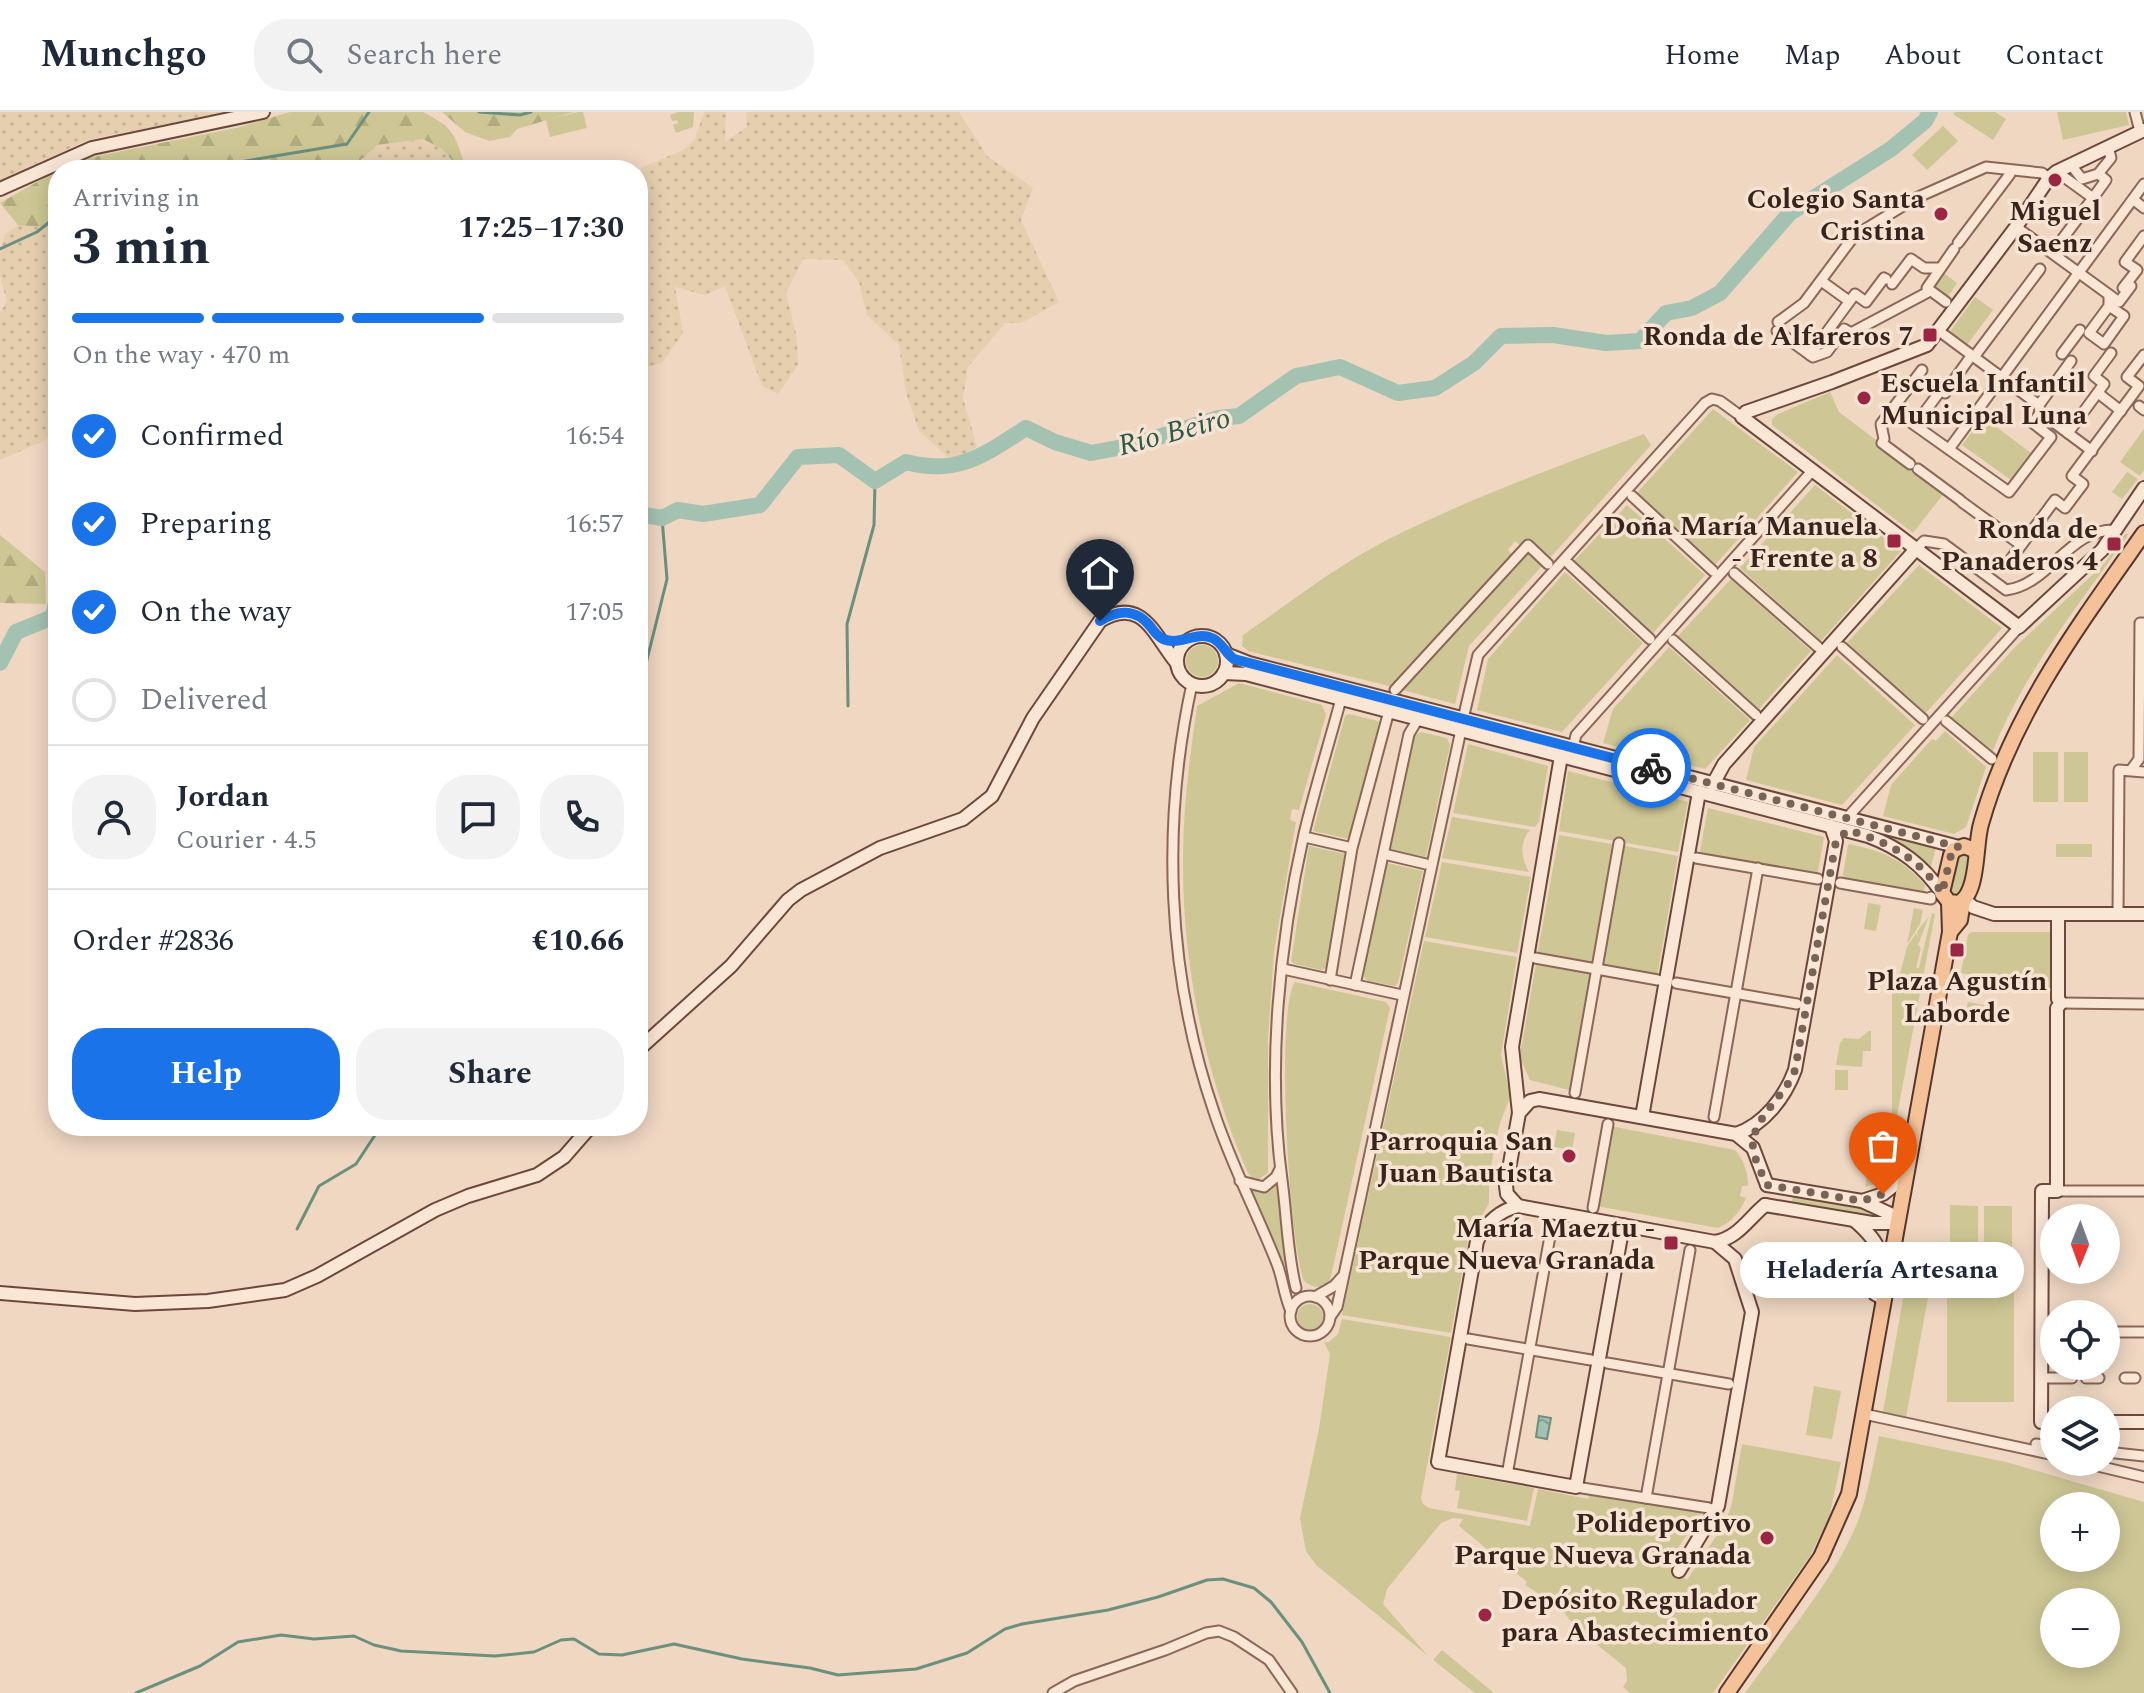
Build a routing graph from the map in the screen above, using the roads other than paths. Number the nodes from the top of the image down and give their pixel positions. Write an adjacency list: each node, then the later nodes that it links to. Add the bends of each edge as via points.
1 (263, 112): 5 (street, via 92,148)
2 (2135, 112): 3 (street)
3 (2142, 130): 4 (street)
4 (2108, 147): 7 (street); 7 (street, via 2111,158 2098,174 2082,179)
5 (65, 160)
6 (48, 168): 12 (street)
7 (2068, 171): 10 (street); 13 (street)
8 (2010, 174): 20 (street)
9 (2101, 176): 13 (street, via 2106,180)
10 (2049, 178): 16 (street); 34 (street, via 1986,167 1928,191 1854,236 1804,303 1778,326)
11 (2144, 184): 23 (street)
12 (0, 189)
13 (2093, 198): 18 (street)
14 (2134, 200): 15 (street)
15 (2144, 208)
16 (2016, 227): 23 (street); 31 (street)
17 (2144, 236): 22 (street, via 2125,262)
18 (2055, 249)
19 (2144, 261): 22 (street)
20 (1939, 268): 26 (street); 28 (street, via 1924,268 1911,259 1889,282 1884,278 1866,302 1855,294)
21 (2040, 269): 46 (street)
22 (2137, 270): 27 (street)
23 (2078, 272): 27 (street); 38 (street)
24 (1824, 283): 28 (street)
25 (2131, 286): 27 (street, via 2119,302)
26 (1930, 291): 29 (street); 34 (street, via 1851,333 1844,329 1827,352)
27 (2112, 298)
28 (1849, 301): 34 (street)
29 (1946, 302)
30 (2080, 330): 33 (street)
31 (1939, 331): 38 (street); 40 (street, via 1927,345)
32 (2111, 353): 39 (street, via 2094,376 2104,384)
33 (2062, 354)
34 (1810, 355)
35 (2144, 355): 43 (street, via 2127,377 2139,386)
36 (2071, 361): 41 (street)
37 (1922, 370): 42 (street)
38 (2002, 378): 41 (street); 49 (street)
39 (2098, 393): 43 (street); 48 (street)
40 (1771, 404): 45 (street); 47 (street, via 1762,416)
41 (2039, 405): 49 (street, via 2033,423 2051,437 2009,492)
42 (1891, 411): 49 (street); 56 (street, via 1881,424 1882,443)
43 (2121, 411): 50 (street)
44 (2045, 416): 48 (street)
45 (1742, 417): 47 (street); 82 (street, via 1720,401 1705,403 1478,655)
46 (1918, 421)
47 (1761, 431): 51 (street)
48 (2068, 433): 50 (street)
49 (1949, 449)
50 (2092, 451): 56 (street, via 2072,476 2083,484 2065,508 2055,500)
51 (1813, 470): 57 (street); 83 (street, via 1576,735)
52 (2144, 488): 54 (street)
53 (1632, 496): 61 (street)
54 (2117, 530): 57 (street, via 2101,529 2060,554 2035,579 2006,590 1944,544 1924,541); 64 (street)
55 (2144, 533): 96 (main road, via 2037,690)
56 (2021, 545): 58 (street)
57 (1916, 549): 64 (street); 88 (street, via 1724,764)
58 (2011, 559)
59 (1548, 564): 75 (street, via 1528,545)
60 (1569, 564): 66 (street)
61 (1713, 571)
62 (1734, 573): 69 (street)
63 (2144, 623): 86 (street, via 2139,759)
64 (2019, 627): 90 (street)
65 (1158, 636): 67 (street); 72 (street); 120 (street, via 1129,612 1100,621 1033,718 992,796 963,819 880,848 801,890 731,966)
66 (1650, 639)
67 (1187, 640): 71 (street, via 1211,638); 72 (street)
68 (1673, 640): 78 (street)
69 (1818, 647)
70 (1842, 647): 80 (street)
71 (1226, 654): 73 (street); 82 (street)
72 (1176, 662): 74 (street, via 1181,676)
73 (1224, 673): 74 (street, via 1209,685); 76 (street, via 1238,672)
74 (1192, 684): 134 (street, via 1174,815 1177,941 1201,1070)
75 (1395, 690)
76 (1341, 699): 77 (street); 109 (street, via 1303,837)
77 (1389, 711): 79 (street); 111 (street, via 1352,848)
78 (1756, 715)
79 (1418, 719): 82 (street); 114 (street, via 1409,734)
80 (1923, 719)
81 (1946, 721): 85 (street)
82 (1462, 724): 83 (street); 84 (street); 116 (street)
83 (1573, 747): 88 (street)
84 (1561, 756): 89 (street); 121 (street, via 1512,1047)
85 (1992, 759)
86 (2131, 770): 87 (street); 105 (street, via 2119,770)
87 (2144, 772)
88 (1713, 784): 90 (street)
89 (1699, 792): 91 (street); 125 (street)
90 (1847, 824): 91 (street); 93 (street); 96 (street); 103 (street, via 1909,857)
91 (1831, 826): 93 (street)
92 (1309, 838): 95 (street)
93 (1836, 841): 127 (street, via 1795,1070 1787,1089)
94 (1619, 843): 110 (street)
95 (1348, 847)
96 (1966, 849): 103 (main road, via 1976,862); 103 (main road, via 1951,855)
97 (1388, 855): 99 (street)
98 (1696, 858): 100 (street)
99 (1426, 864)
100 (1758, 868): 101 (street); 115 (street)
101 (1818, 879)
102 (1840, 883): 103 (street)
103 (1955, 905): 104 (street, via 1986,918); 107 (main road); 107 (main road)
104 (2058, 914): 105 (street); 117 (street)
105 (2118, 914): 106 (street)
106 (2144, 914)
107 (1950, 932): 133 (main road)
108 (1535, 958): 110 (street)
109 (1283, 969): 111 (street); 132 (street, via 1277,1077)
110 (1597, 969): 112 (street); 122 (street)
111 (1330, 980): 114 (street)
112 (1658, 980)
113 (1676, 983): 115 (street)
114 (1355, 985): 116 (street)
115 (1736, 993): 118 (street); 126 (street)
116 (1402, 995): 153 (street)
117 (2061, 1003): 119 (street); 137 (street)
118 (1797, 1004)
119 (2144, 1004)
120 (648, 1041)
121 (1517, 1079): 123 (street); 124 (street)
122 (1575, 1093)
123 (1539, 1099): 124 (street); 125 (street)
124 (1519, 1113): 135 (street)
125 (1642, 1117): 129 (street)
126 (1714, 1117)
127 (1759, 1123): 129 (street); 131 (street)
128 (1608, 1124): 142 (street)
129 (1736, 1134): 131 (street)
130 (582, 1136): 155 (street, via 537,1175 444,1205 285,1290 135,1304)
131 (1753, 1148): 136 (street)
132 (1280, 1169): 134 (street, via 1264,1187); 154 (street)
133 (1906, 1176): 139 (street, via 1883,1194); 145 (main road)
134 (1240, 1181): 152 (street)
135 (1506, 1186): 141 (street); 143 (street)
136 (1774, 1187): 139 (street); 140 (street, via 1783,1198); 140 (street, via 1761,1193)
137 (2057, 1191): 138 (street); 159 (street, via 2042,1191)
138 (2144, 1191)
139 (1862, 1201): 145 (street)
140 (1771, 1205): 144 (street); 148 (street)
141 (1518, 1206): 143 (street); 147 (street)
142 (1593, 1208)
143 (1491, 1220): 179 (street, via 1477,1241 1438,1462)
144 (1854, 1220): 145 (street); 158 (street, via 1878,1245 1875,1294)
145 (1898, 1220): 158 (main road)
146 (1552, 1225): 165 (street)
147 (1623, 1225): 149 (street); 181 (street)
148 (1737, 1233): 149 (street); 151 (street)
149 (1715, 1242): 151 (street)
150 (1690, 1250): 168 (street)
151 (1735, 1259): 184 (street, via 1752,1312 1722,1488 1711,1521)
152 (1278, 1268): 154 (street); 160 (street)
153 (1342, 1277): 156 (street); 161 (street)
154 (1296, 1288): 157 (street)
155 (0, 1293)
156 (1315, 1297): 157 (street); 161 (street, via 1327,1306)
157 (1302, 1298): 160 (street)
158 (1884, 1299): 170 (main road)
159 (2047, 1300)
160 (1291, 1311): 161 (street, via 1292,1324 1306,1336 1324,1331)
161 (1330, 1317)
162 (2120, 1332): 163 (street)
163 (2144, 1332)
164 (1468, 1339): 165 (street)
165 (1530, 1349): 166 (street); 179 (street)
166 (1591, 1360)
167 (1607, 1363): 168 (street)
168 (1668, 1374): 169 (street); 182 (street)
169 (1729, 1384)
170 (1864, 1414): 175 (street); 187 (main road, via 1849,1494 1832,1537)
171 (2120, 1422): 172 (street)
172 (2144, 1422)
173 (2036, 1444): 174 (street)
174 (2040, 1444)
175 (2040, 1452)
176 (2120, 1453): 177 (street)
177 (2144, 1456)
178 (2120, 1471): 180 (street)
179 (1507, 1475): 181 (street)
180 (2144, 1477)
181 (1576, 1487): 182 (street)
182 (1646, 1498): 183 (street)
183 (1709, 1508)
184 (1679, 1571)
185 (1053, 1693): 186 (street, via 1219,1631 1269,1660)
186 (1292, 1693)
187 (1727, 1693)

